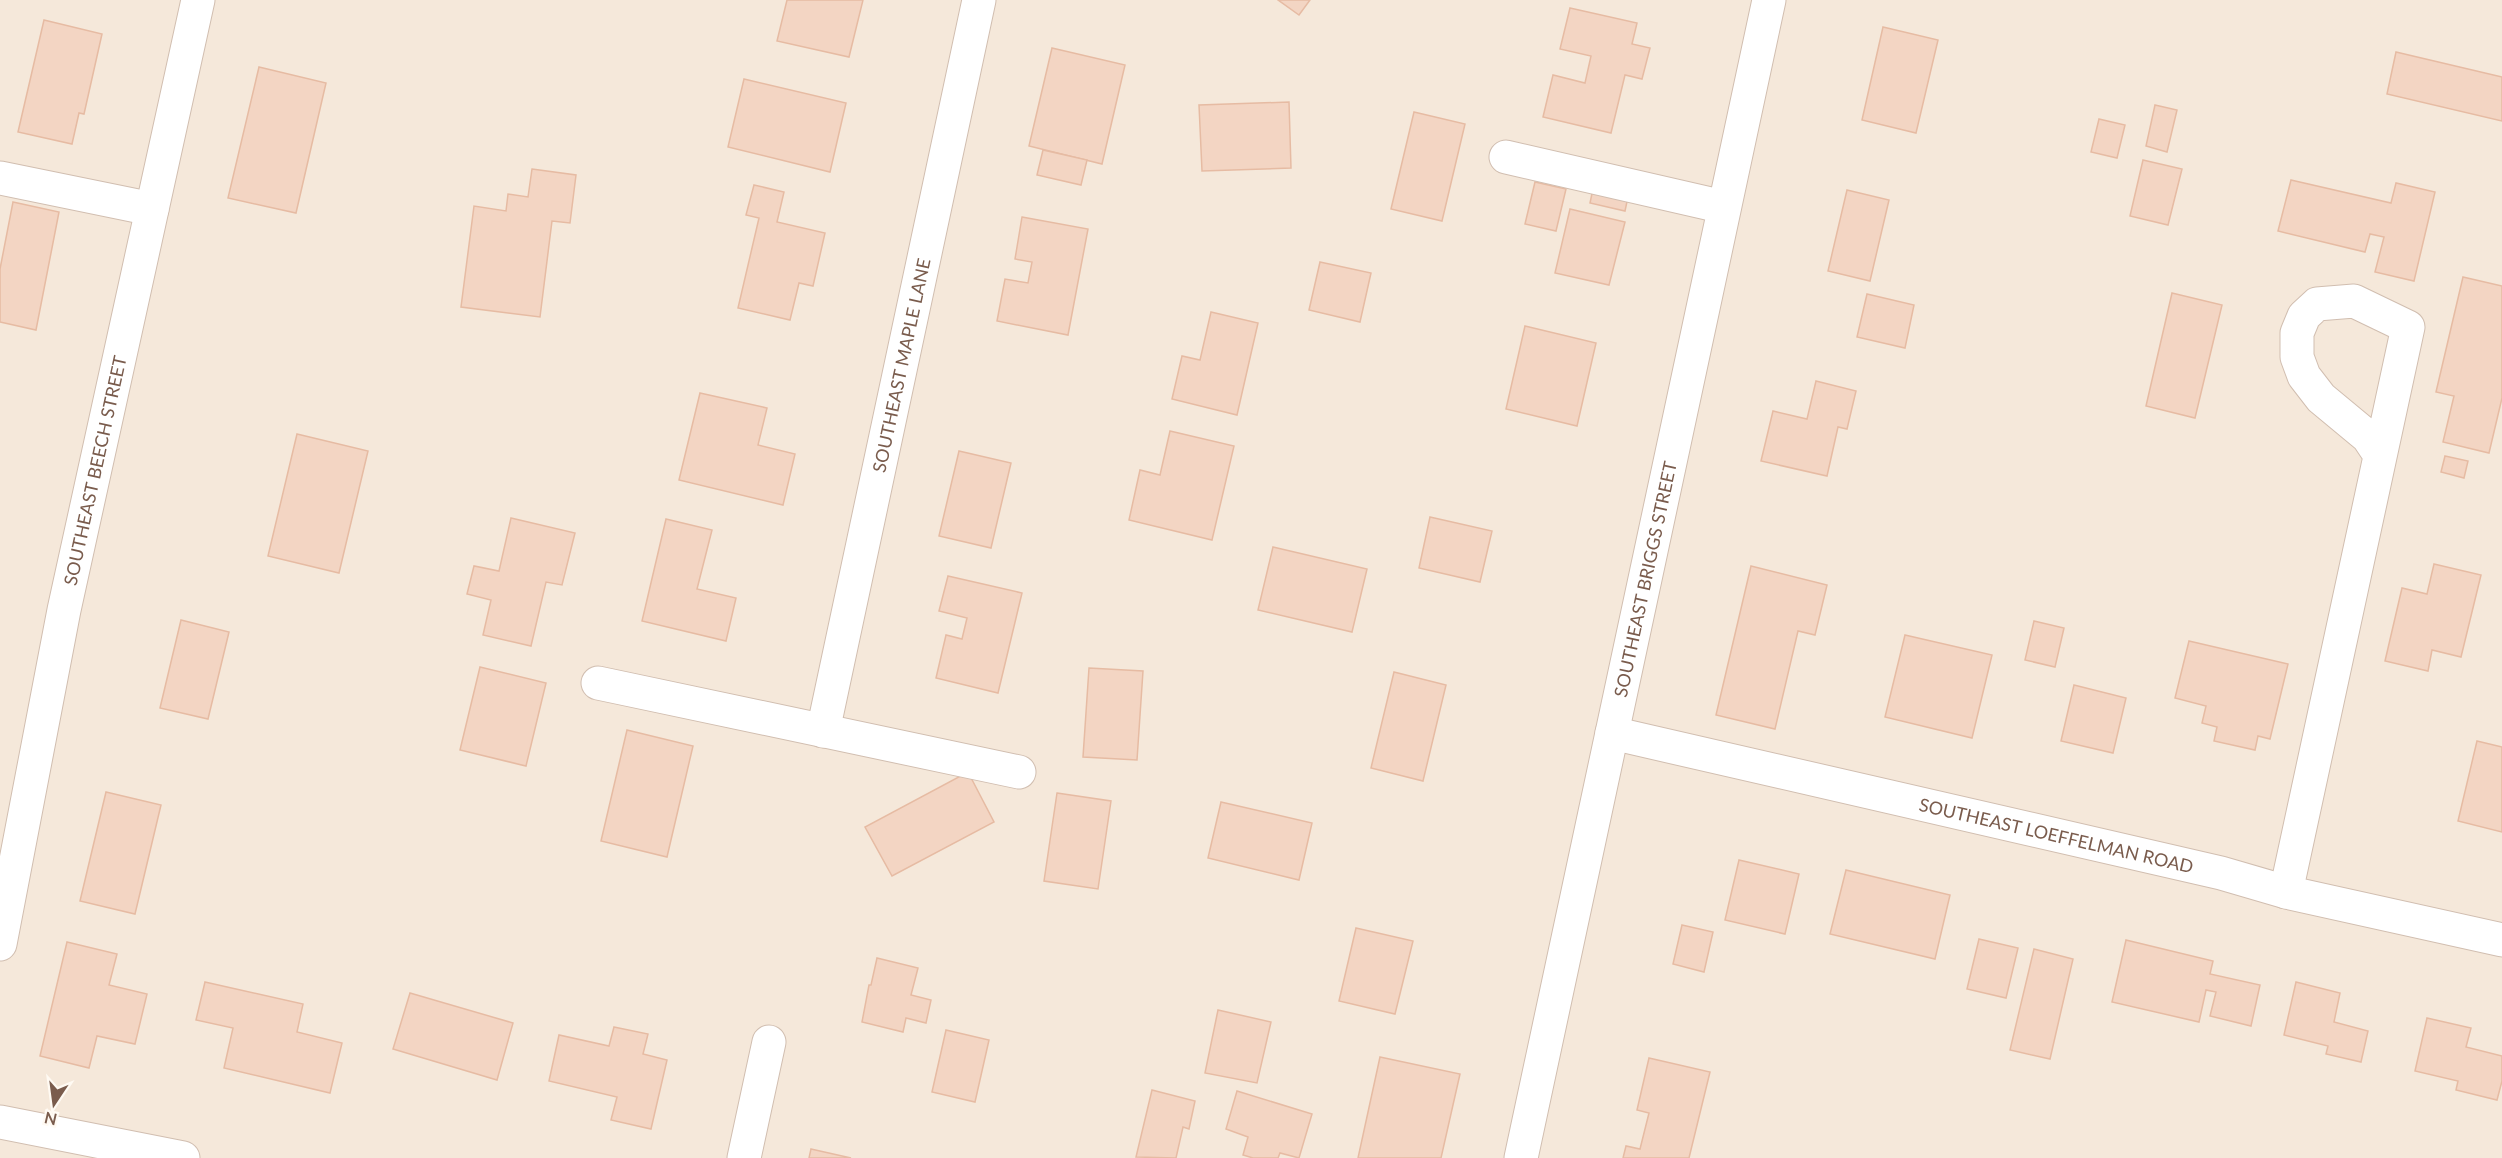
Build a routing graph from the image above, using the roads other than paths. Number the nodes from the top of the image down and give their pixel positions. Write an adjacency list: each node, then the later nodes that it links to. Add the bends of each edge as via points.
1 (198, 0): 7 (street, SOUTHEAST BEECH STREET)
2 (979, 0): 10 (street, SOUTHEAST MAPLE LANE)
3 (1769, 0): 6 (street, SOUTHEAST BRIGGS STREET)
4 (1506, 157): 6 (street)
5 (0, 178): 7 (street)
6 (1724, 207): 11 (street, SOUTHEAST BRIGGS STREET)
7 (152, 209): 15 (street, SOUTHEAST BEECH STREET, via 64,610)
8 (2380, 455): 8 (street, via 2408,327 2354,301 2317,304 2304,316 2297,333 2297,357 2304,376 2321,398 2368,437); 13 (street)
9 (598, 683): 10 (street)
10 (823, 731): 12 (street)
11 (1612, 733): 13 (street, SOUTHEAST LOEFFELMAN ROAD); 20 (street, SOUTHEAST BRIGGS STREET)
12 (1019, 772)
13 (2286, 892): 14 (street, SOUTHEAST LOEFFELMAN ROAD)
14 (2502, 940)
15 (0, 944)
16 (769, 1042): 19 (street)
17 (0, 1122): 18 (street)
18 (183, 1158)
19 (744, 1158)
20 (1521, 1158)

